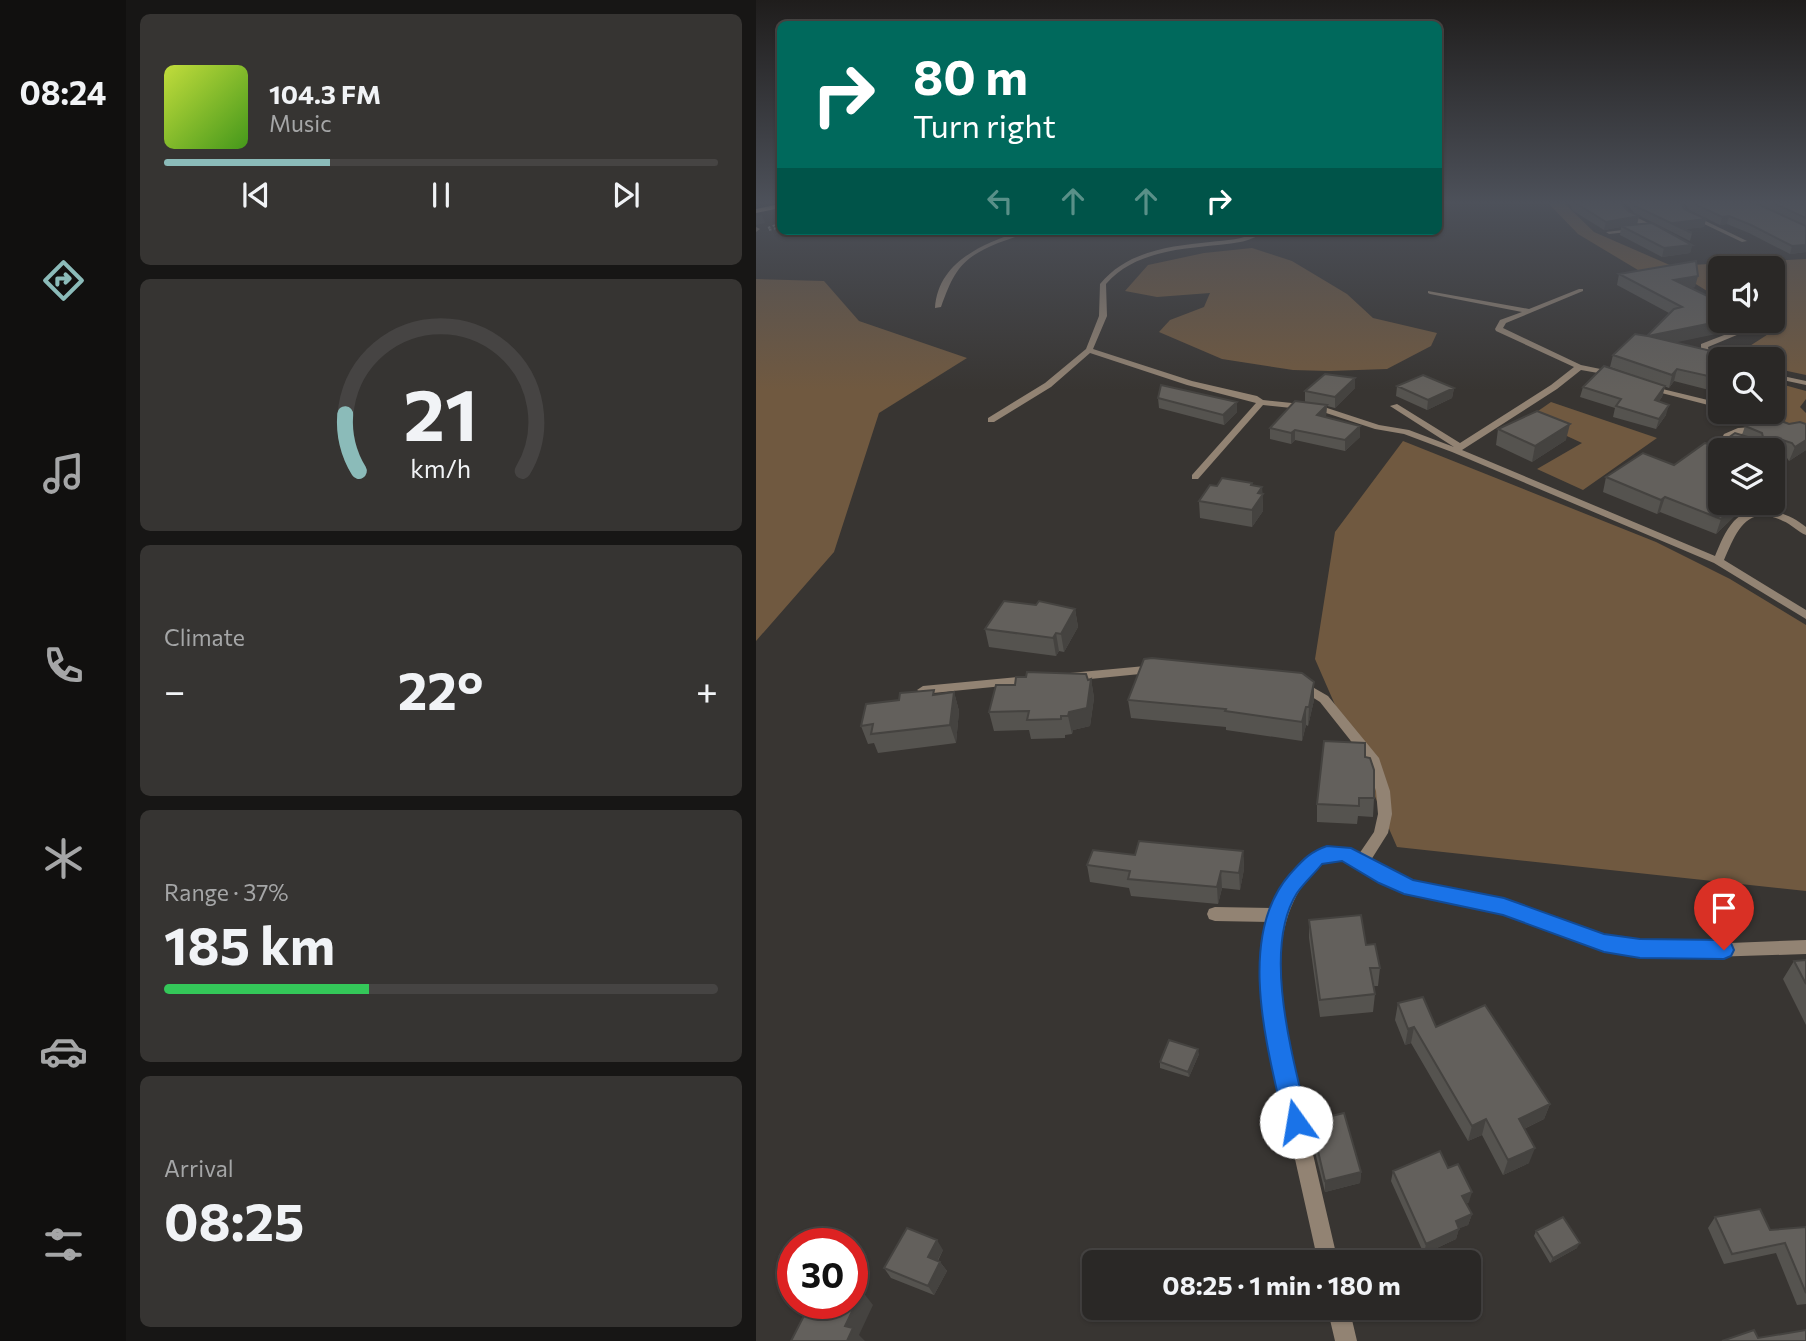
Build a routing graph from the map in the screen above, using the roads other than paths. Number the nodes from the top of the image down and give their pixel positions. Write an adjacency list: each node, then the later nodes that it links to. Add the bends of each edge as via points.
1 (959, 265): 5 (street)
2 (1125, 265): 8 (street, via 1103,284 1104,316)
3 (1581, 290): 6 (street)
4 (1430, 292): 6 (street)
5 (937, 307)
6 (1531, 311): 10 (street, via 1503,322 1499,329)
7 (1737, 333): 9 (street, via 1704,346)
8 (1088, 350): 15 (street); 18 (street, via 1048,385)
9 (1708, 355)
10 (1579, 367): 11 (street); 21 (street)
11 (1619, 377)
12 (1785, 379): 13 (street)
13 (1806, 383)
14 (1644, 385): 16 (street)
15 (1261, 402): 21 (street, via 1321,409); 22 (street)
16 (1708, 404)
17 (1394, 406): 21 (street)
18 (991, 421)
19 (1770, 424): 20 (street, via 1779,428 1738,431)
20 (1729, 438)
21 (1457, 448): 24 (street)
22 (1195, 477)
23 (1806, 532): 24 (street, via 1782,514 1758,514 1739,522)
24 (1718, 561): 25 (street)
25 (1806, 615)
26 (1170, 668): 28 (street)
27 (1285, 681): 29 (street, via 1307,686 1324,699 1372,758 1385,814 1381,833)
28 (923, 690)
29 (1361, 864): 31 (street, via 1345,853 1315,859 1288,890); 32 (street, via 1411,888 1504,907 1604,943 1699,950)
30 (1215, 914): 31 (street)
31 (1278, 915): 33 (street, via 1270,984 1274,1025)
32 (1806, 947)
33 (1325, 1250)
34 (1341, 1320): 35 (street)
35 (1346, 1341)

